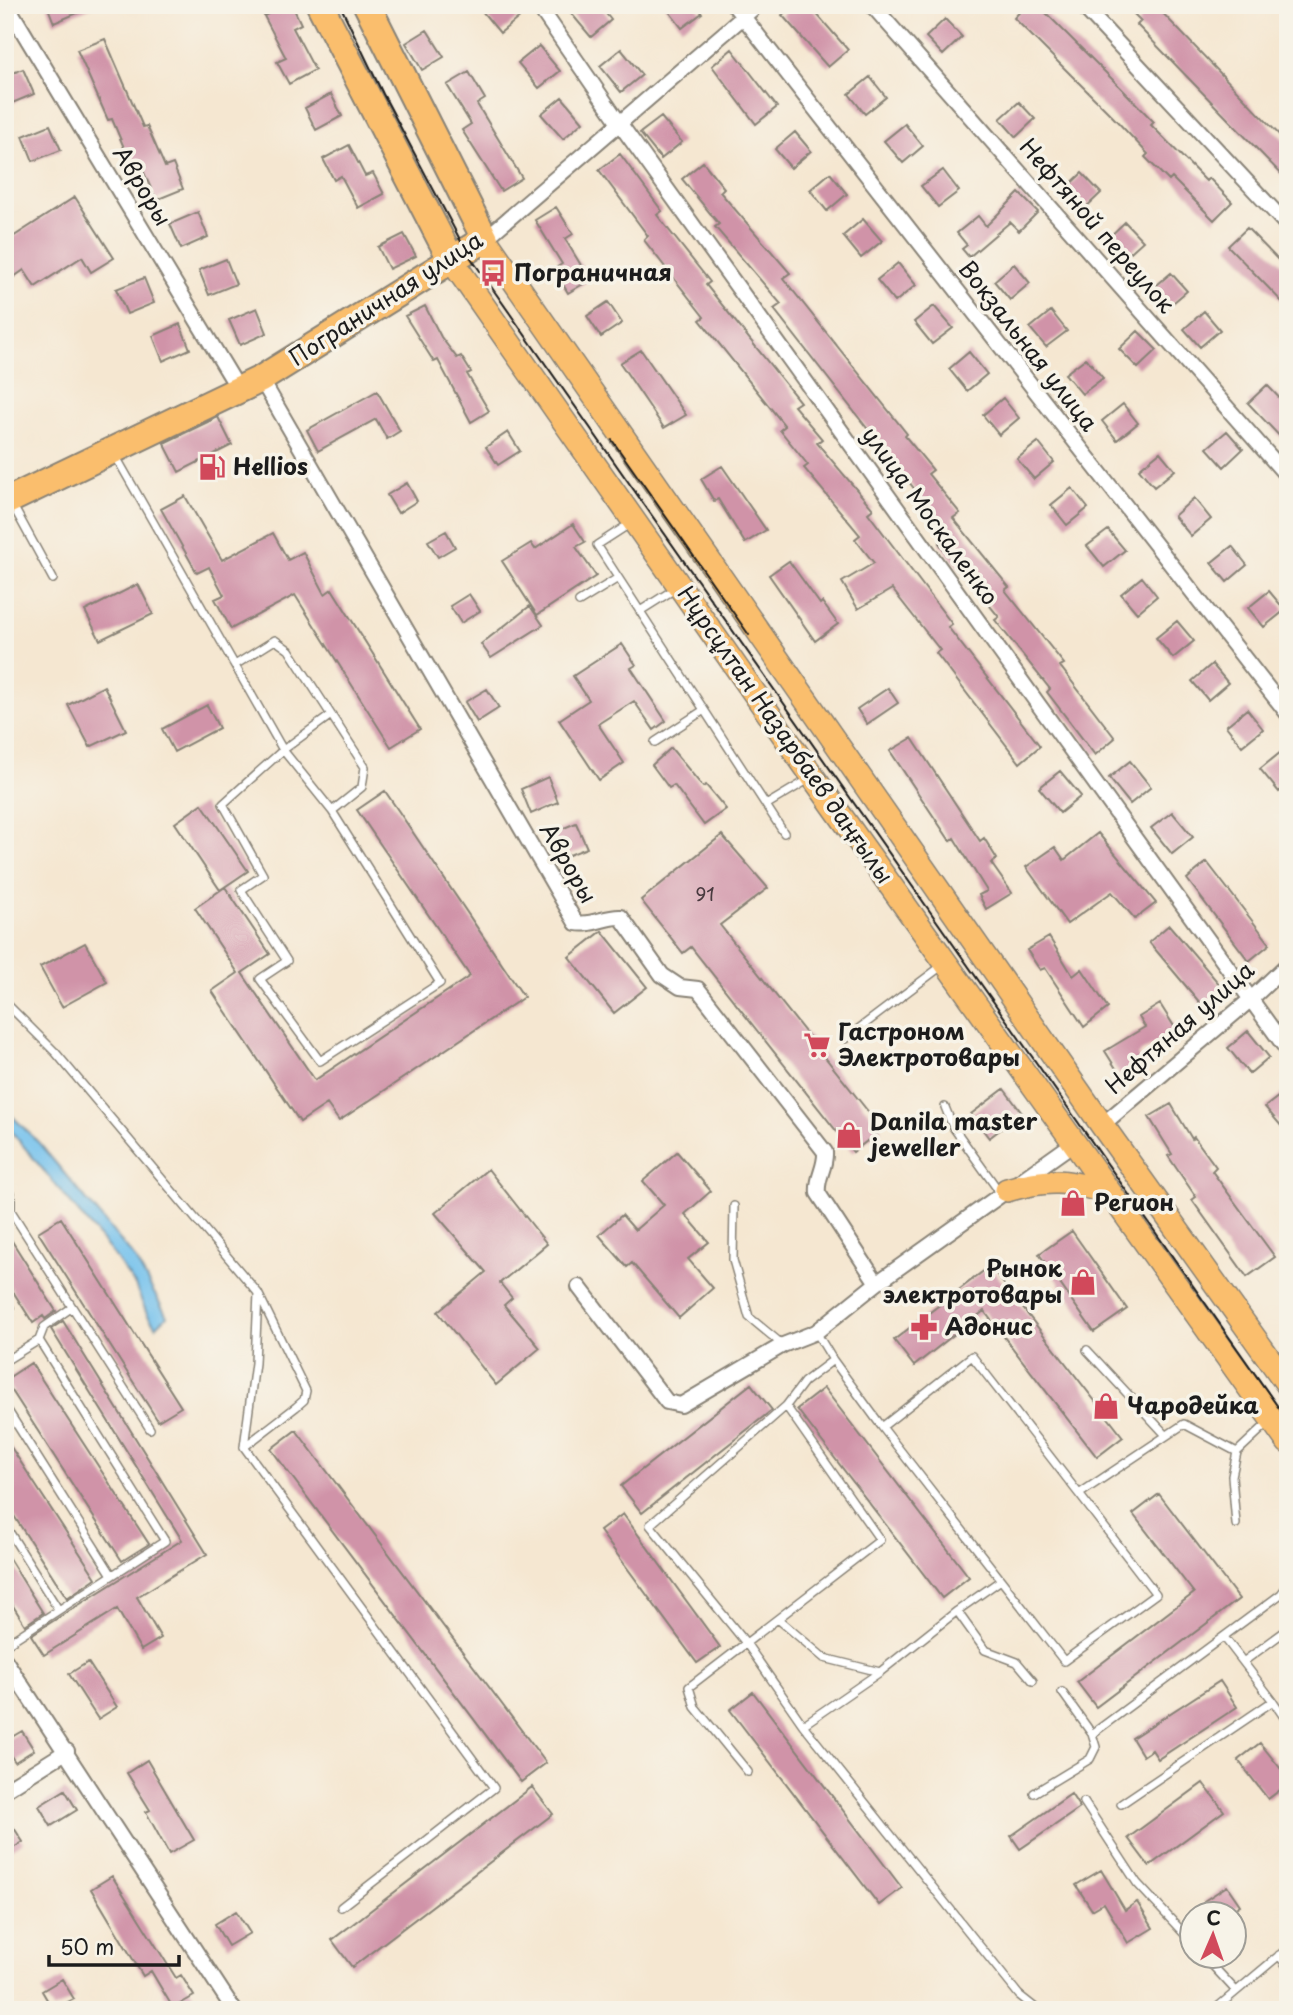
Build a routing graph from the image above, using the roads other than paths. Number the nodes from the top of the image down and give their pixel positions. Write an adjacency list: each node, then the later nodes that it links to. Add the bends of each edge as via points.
1 (7, 5): 14 (street, Авроры)
2 (320, 5): 13 (highway, Нұрсұлтан Назарбаев даңғылы)
3 (367, 5): 12 (highway, Нұрсұлтан Назарбаев даңғылы)
4 (538, 5): 10 (street, улица Москаленко)
5 (733, 5): 9 (street, Вокзальная улица)
6 (757, 5): 9 (street, Пограничная улица)
7 (872, 5): 16 (street, Нефтяной переулок)
8 (1082, 5): 11 (street)
9 (744, 19): 10 (street, Пограничная улица); 26 (street, Вокзальная улица)
10 (620, 124): 12 (street, Пограничная улица); 36 (street, улица Москаленко)
11 (1288, 226)
12 (485, 239): 13 (highway, Пограничная улица); 41 (main road, Нұрсұлтан Назарбаев даңғылы)
13 (452, 261): 14 (highway, Пограничная улица); 18 (main road, Нұрсұлтан Назарбаев даңғылы)
14 (250, 385): 15 (highway, Пограничная улица); 47 (street, Авроры, via 576,923 621,917 662,975 680,987 698,989 825,1152 818,1193)
15 (112, 449): 17 (highway, Пограничная улица); 24 (lane)
16 (1288, 477)
17 (7, 501): 20 (lane)
18 (635, 521): 19 (lane, via 597,545); 21 (main road, Нұрсұлтан Назарбаев даңғылы)
19 (618, 578): 22 (lane); 23 (lane)
20 (53, 579)
21 (680, 586): 23 (lane); 30 (main road, Нұрсұлтан Назарбаев даңғылы)
22 (579, 602)
23 (640, 611): 25 (lane)
24 (235, 664): 27 (lane, via 275,640 289,650); 29 (lane)
25 (704, 710): 28 (lane); 31 (lane)
26 (1288, 714)
27 (331, 716): 29 (lane); 32 (lane, via 365,766 362,786)
28 (656, 742)
29 (283, 750): 32 (lane); 32 (lane, via 223,804 263,875 241,890 287,961 260,979 320,1061 440,983)
30 (813, 777): 31 (lane); 34 (main road, Нұрсұлтан Назарбаев даңғылы)
31 (766, 805): 33 (lane)
32 (332, 811)
33 (784, 833)
34 (946, 962): 38 (lane); 42 (main road, Нұрсұлтан Назарбаев даңғылы)
35 (1288, 964): 36 (street, Нефтяная улица)
36 (1250, 1000): 39 (street, улица Москаленко); 41 (street, Нефтяная улица)
37 (5, 1002): 49 (lane, via 56,1053)
38 (845, 1039)
39 (1288, 1051)
40 (945, 1107): 44 (lane, via 953,1127)
41 (1102, 1125): 42 (main road); 59 (main road, Нұрсұлтан Назарбаев даңғылы)
42 (1074, 1142): 44 (street); 45 (main road, Нұрсұлтан Назарбаев даңғылы)
43 (5, 1191): 51 (lane, via 11,1195 11,1211)
44 (1004, 1192): 45 (main road, via 1059,1180); 47 (street)
45 (1109, 1193): 62 (main road, Нұрсұлтан Назарбаев даңғылы)
46 (734, 1206): 55 (lane, via 733,1260 749,1317)
47 (877, 1283): 53 (street)
48 (579, 1287): 55 (street, via 673,1405 681,1405)
49 (258, 1293): 67 (lane); 67 (lane, via 306,1391 304,1400)
50 (5, 1298): 52 (lane, via 10,1308)
51 (71, 1308): 54 (lane, via 44,1326); 64 (lane)
52 (5, 1315)
53 (816, 1332): 55 (street); 57 (lane)
54 (38, 1340): 58 (lane); 72 (lane, via 165,1542)
55 (783, 1345)
56 (1087, 1350): 65 (lane)
57 (833, 1360): 61 (lane, via 804,1382); 63 (lane)
58 (5, 1361)
59 (1288, 1385)
60 (5, 1406): 72 (lane)
61 (786, 1406): 77 (lane, via 880,1540); 80 (lane, via 650,1525)
62 (1272, 1419): 66 (main road, Нұрсұлтан Назарбаев даңғылы); 68 (lane)
63 (882, 1427): 69 (lane, via 972,1356); 73 (lane)
64 (150, 1429)
65 (1165, 1434): 68 (lane, via 1184,1424); 69 (lane)
66 (1288, 1442)
67 (244, 1447): 97 (lane, via 494,1787)
68 (1237, 1452): 70 (lane, via 1232,1476)
69 (1079, 1494): 73 (lane, via 1156,1594 1064,1661)
70 (1236, 1524)
71 (5, 1525): 75 (lane)
72 (112, 1575): 75 (lane)
73 (1001, 1580): 76 (lane)
74 (1288, 1585): 79 (lane)
75 (58, 1609): 81 (lane)
76 (957, 1611): 84 (lane); 85 (lane, via 985,1650 1017,1662)
77 (778, 1619): 80 (lane); 84 (lane, via 824,1658)
78 (1288, 1629): 83 (lane)
79 (1224, 1637): 83 (lane); 90 (lane)
80 (746, 1643): 89 (lane); 92 (lane, via 689,1687 695,1707)
81 (5, 1645)
82 (5, 1660): 91 (street)
83 (1243, 1662): 87 (lane)
84 (880, 1672): 89 (lane)
85 (1033, 1681)
86 (1062, 1692): 90 (lane)
87 (1273, 1701): 88 (lane); 96 (lane)
88 (1288, 1723)
89 (803, 1725): 105 (lane, via 1019,1995)
90 (1091, 1734): 94 (lane, via 1096,1747 1090,1759)
91 (67, 1751): 93 (street); 104 (street)
92 (748, 1772)
93 (5, 1790)
94 (1034, 1794)
95 (1084, 1802): 98 (lane, via 1137,1883)
96 (1121, 1804)
97 (341, 1908)
98 (1178, 1927)
99 (1288, 1948): 100 (lane)
100 (1279, 1955): 101 (lane); 103 (lane)
101 (1288, 1968)
102 (1216, 1969): 103 (lane)
103 (1236, 1991): 106 (lane)
104 (234, 2010)
105 (1038, 2010)
106 (1214, 2010)

